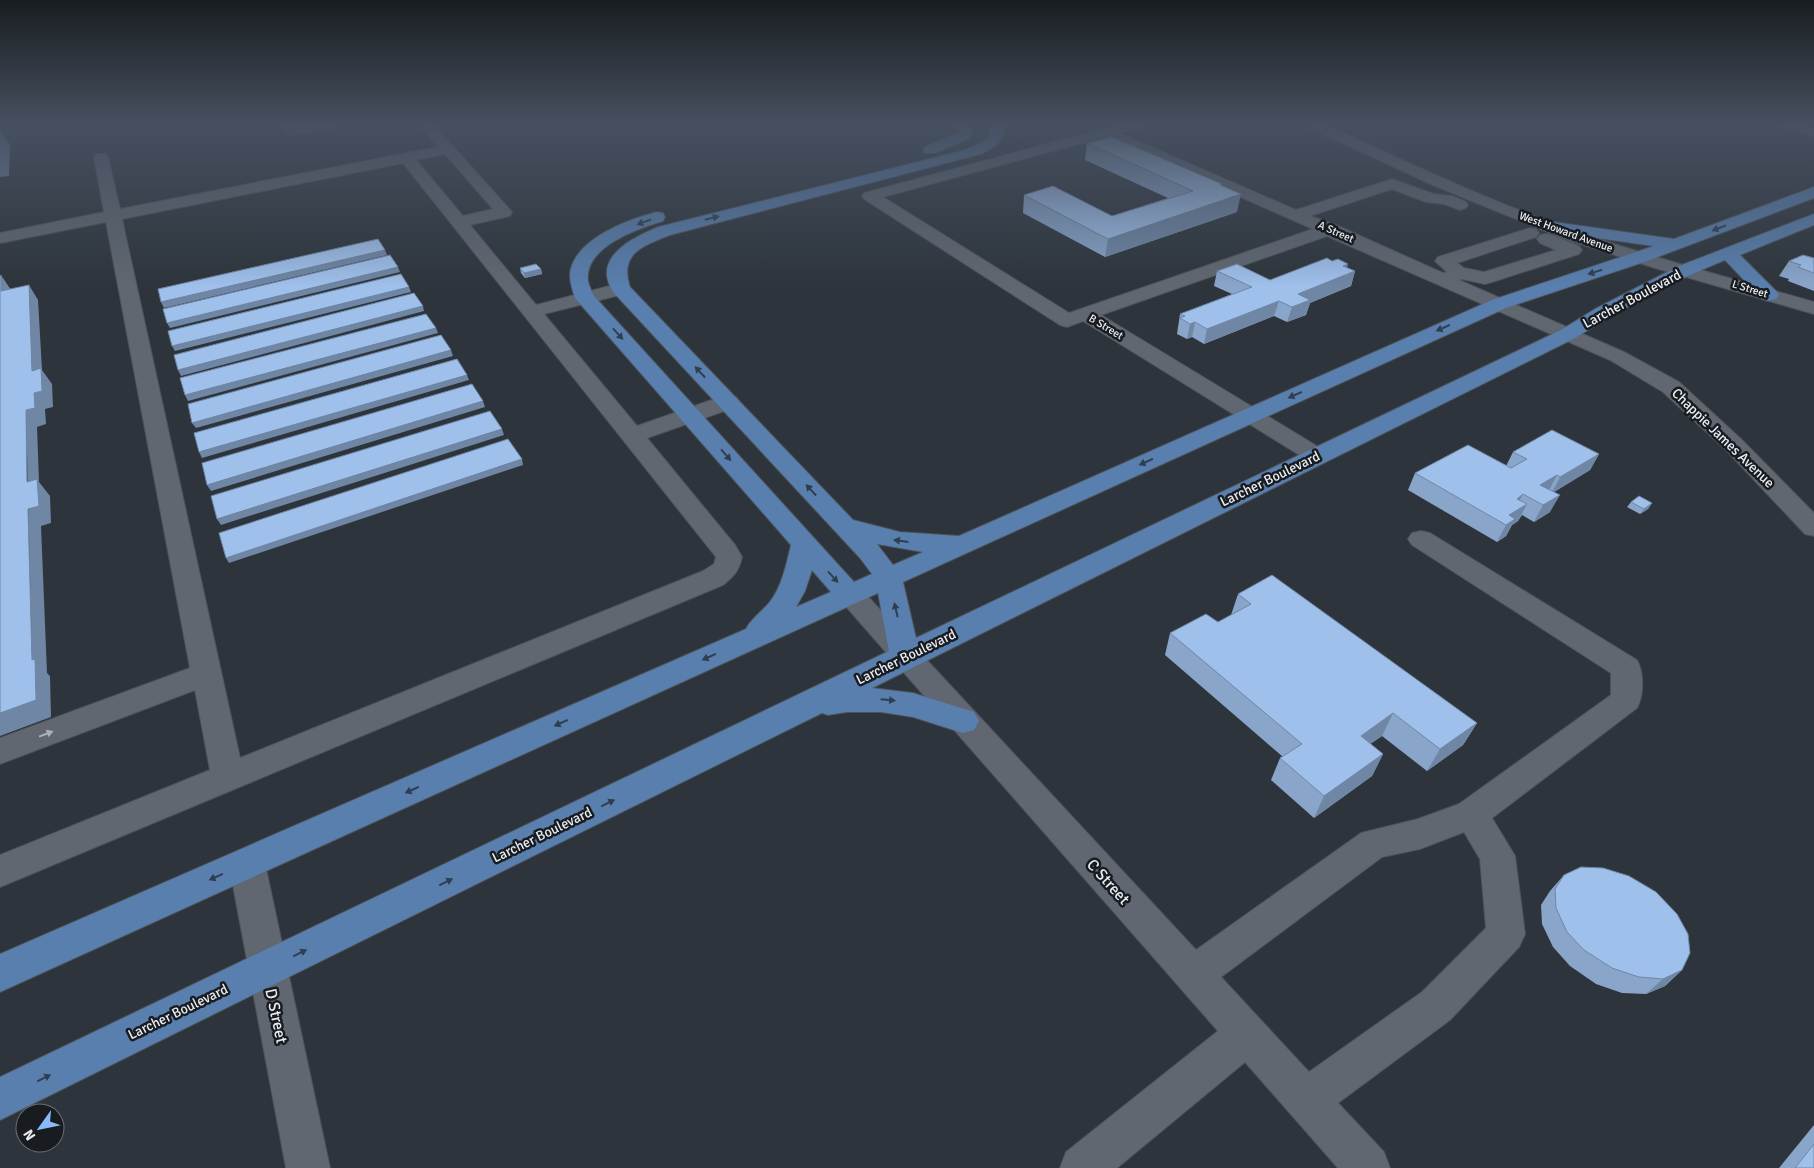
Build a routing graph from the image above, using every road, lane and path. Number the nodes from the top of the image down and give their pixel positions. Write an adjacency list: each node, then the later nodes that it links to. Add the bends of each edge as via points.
1 (106, 179): 12 (street)
2 (300, 179): 12 (street)
3 (424, 179): 15 (street)
4 (474, 179): 15 (street, via 504,212)
5 (816, 179): 27 (main road, one-way to 27, via 623,229 606,238 583,259 577,271 578,286)
6 (872, 179): 25 (main road, one-way to 6, via 615,268 619,259 646,238)
7 (934, 179): 31 (street, B Street, via 870,196 1067,321)
8 (1212, 179): 11 (street, A Street)
9 (1434, 179): 16 (street, West Howard Avenue)
10 (1814, 192): 13 (main road, Larcher Boulevard)
11 (1296, 215): 17 (street, A Street); 19 (street, via 1392,184 1432,198 1446,199)
12 (114, 216): 20 (street); 47 (street)
13 (1744, 219): 18 (main road); 23 (main road, Larcher Boulevard, one-way to 23)
14 (1814, 219): 18 (main road, Larcher Boulevard)
15 (459, 222): 30 (street)
16 (1547, 226): 22 (street, West Howard Avenue); 23 (main road, via 1598,234)
17 (1330, 230): 24 (street, A Street); 31 (street)
18 (1782, 232): 21 (main road, Larcher Boulevard)
19 (1530, 233): 24 (street, via 1444,261); 24 (street, via 1573,250 1485,278)
20 (0, 238)
21 (1728, 253): 23 (main road, Larcher Boulevard); 26 (main road)
22 (1641, 257): 23 (street, West Howard Avenue); 23 (main road, Larcher Boulevard); 28 (main road, Larcher Boulevard, one-way to 28)
23 (1682, 257): 26 (street, L Street); 32 (main road, Larcher Boulevard)
24 (1452, 276): 28 (street, A Street)
25 (621, 289): 27 (street); 33 (main road, one-way to 25)
26 (1769, 295): 29 (street, L Street)
27 (585, 298): 30 (street); 34 (main road, one-way to 34)
28 (1499, 304): 32 (street, A Street); 35 (main road, Larcher Boulevard, one-way to 35)
29 (1814, 308)
30 (531, 312): 36 (street)
31 (1085, 314): 35 (street, B Street)
32 (1568, 334): 37 (main road, Larcher Boulevard); 39 (street, Chappie James Avenue, via 1617,356 1671,387 1733,444)
33 (728, 402): 34 (street); 38 (main road, one-way to 33)
34 (691, 415): 36 (street); 42 (main road, one-way to 42)
35 (1250, 415): 37 (street, B Street); 41 (main road, Larcher Boulevard, one-way to 41)
36 (632, 435): 51 (street, via 726,551 729,562 721,574)
37 (1317, 456): 46 (main road, Larcher Boulevard)
38 (845, 526): 41 (main road, one-way to 38, via 899,541); 43 (main road)
39 (1814, 528)
40 (1421, 538): 52 (street, via 1626,668 1626,700)
41 (967, 543): 43 (main road, Larcher Boulevard)
42 (804, 544): 44 (main road, one-way to 44); 45 (main road, via 794,588 787,602)
43 (888, 577): 44 (main road, Larcher Boulevard); 46 (main road, one-way to 43)
44 (850, 594): 45 (main road, Larcher Boulevard); 46 (street, C Street)
45 (746, 640): 53 (main road, Larcher Boulevard, one-way to 53)
46 (905, 658): 48 (main road, Larcher Boulevard); 49 (street, C Street)
47 (208, 673): 50 (street, one-way to 47); 51 (street)
48 (804, 707): 49 (main road, one-way to 49, via 845,700 893,700 916,704); 55 (main road, Larcher Boulevard, one-way to 48)
49 (963, 721): 57 (street, C Street)
50 (0, 751)
51 (228, 778): 54 (street)
52 (1471, 814): 57 (street, via 1420,834 1373,844); 60 (street, via 1497,856 1506,934 1436,1006)
53 (246, 864): 55 (street, D Street); 56 (main road, Larcher Boulevard, one-way to 56)
54 (0, 871)
55 (267, 969): 59 (main road, Larcher Boulevard, one-way to 55); 61 (street, D Street)
56 (0, 973)
57 (1193, 975): 58 (street, C Street)
58 (1247, 1034): 60 (street, C Street); 62 (street)
59 (0, 1100)
60 (1306, 1100): 63 (street, C Street)
61 (308, 1168)
62 (1082, 1168)
63 (1368, 1168)

